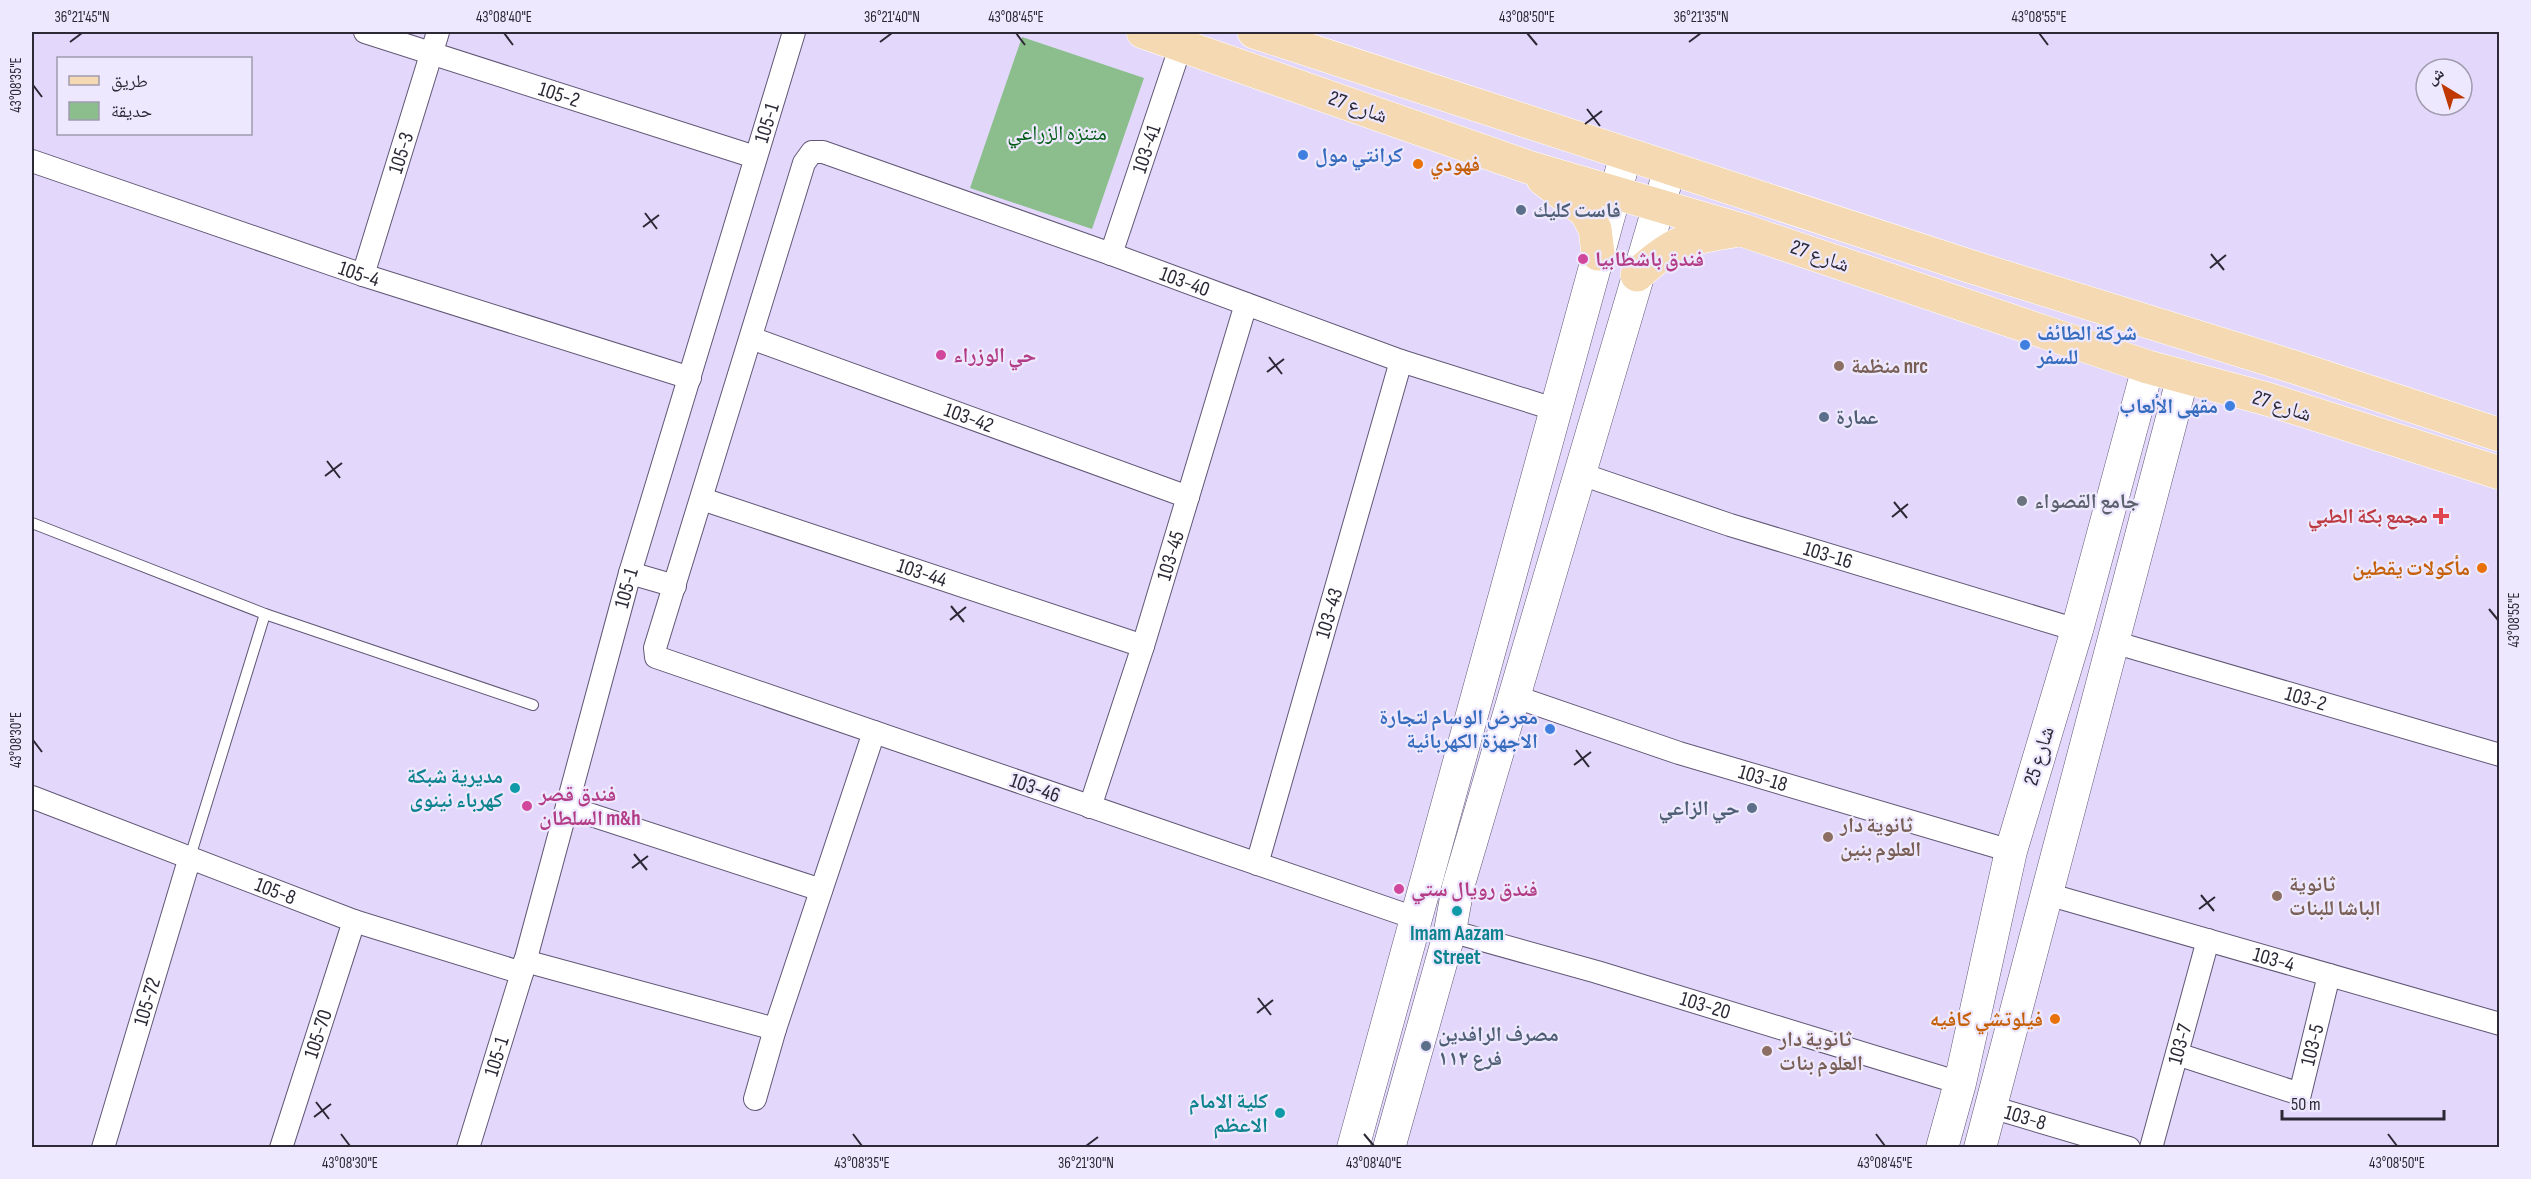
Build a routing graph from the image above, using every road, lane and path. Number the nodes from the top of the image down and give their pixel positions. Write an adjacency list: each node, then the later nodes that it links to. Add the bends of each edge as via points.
1 (365, 32): 7 (street, 105-2)
2 (438, 32): 7 (street, 105-3)
3 (794, 32): 9 (street, 105-1)
4 (1143, 32): 6 (main road, شارع 27)
5 (1254, 32): 8 (main road, شارع 27)
6 (1181, 45): 11 (main road, شارع 27); 16 (street, 103-41)
7 (431, 54): 9 (street, 105-2); 18 (street, 105-3)
8 (1626, 154): 12 (main road, شارع 27); 13 (main road)
9 (755, 158): 25 (street, 105-1)
10 (32, 161): 18 (street, 105-4)
11 (1528, 167): 13 (main road, شارع 27); 17 (main road, via 1586,212 1595,229)
12 (1670, 168): 14 (main road); 27 (main road, شارع 27)
13 (1616, 194): 14 (main road, شارع 27); 17 (main road)
14 (1658, 206): 15 (main road, شارع 27); 19 (main road)
15 (1742, 230): 19 (main road, via 1686,239 1657,256); 23 (main road, شارع 27)
16 (1111, 254): 20 (street, 103-40); 21 (street, 103-40, via 823,152 812,152 804,162)
17 (1598, 254): 26 (main road)
18 (363, 275): 25 (street, 105-4)
19 (1637, 275): 29 (main road)
20 (1246, 304): 22 (street, 103-40); 30 (street, 103-45)
21 (751, 338): 30 (street, 103-42); 31 (street)
22 (1401, 361): 26 (street, 103-40); 48 (street, 103-43)
23 (2148, 367): 24 (main road, شارع 27); 36 (main road, شارع 25)
24 (2183, 376): 28 (main road, شارع 27); 37 (main road, شارع 25)
25 (690, 378): 33 (street, 105-1)
26 (1557, 410): 51 (main road)
27 (2499, 435)
28 (2499, 473)
29 (1581, 474): 36 (street, 103-16, via 1730,525); 39 (main road)
30 (1188, 497): 38 (street, 103-45)
31 (702, 499): 34 (street); 38 (street, 103-44)
32 (32, 523): 35 (lane)
33 (630, 573): 34 (street); 44 (street, 105-1)
34 (675, 585): 41 (street, 103-46, via 655,648 656,657)
35 (265, 614): 40 (lane); 47 (lane)
36 (2077, 630): 46 (main road, شارع 25)
37 (2113, 642): 42 (street, 103-2); 50 (main road, شارع 25)
38 (1143, 646): 45 (street, 103-45)
39 (1516, 697): 46 (street, 103-18, via 1679,753); 53 (main road, via 1458,887)
40 (533, 705)
41 (874, 732): 45 (street, 103-46); 49 (street)
42 (2499, 755)
43 (32, 797): 47 (street, 105-8)
44 (567, 807): 49 (street); 55 (street, 105-1)
45 (1090, 807): 48 (street, 103-46)
46 (2011, 851): 60 (main road, شارع 25)
47 (190, 857): 52 (street, 105-8); 63 (street, 105-72)
48 (1257, 864): 51 (street, 103-46)
49 (821, 890): 58 (street)
50 (2047, 894): 54 (street, 103-4); 62 (main road, شارع 25)
51 (1414, 918): 66 (main road)
52 (354, 921): 55 (street, 105-8); 64 (street, 105-70)
53 (1450, 931): 60 (street, 103-20); 67 (main road)
54 (2208, 940): 56 (street, 103-4); 59 (street, 103-7)
55 (524, 967): 58 (street, 105-8); 65 (street, 105-1)
56 (2329, 975): 57 (street, 103-4); 59 (street, 103-5, via 2300,1094)
57 (2499, 1024)
58 (775, 1029): 61 (street)
59 (2177, 1054): 71 (street, 103-7)
60 (1960, 1083): 68 (main road, شارع 25)
61 (755, 1099)
62 (1991, 1107): 69 (main road, شارع 25); 70 (street, 103-8)
63 (103, 1148)
64 (281, 1148)
65 (468, 1148)
66 (1353, 1148)
67 (1389, 1148)
68 (1942, 1148)
69 (1980, 1148)
70 (2129, 1148)
71 (2151, 1148)

